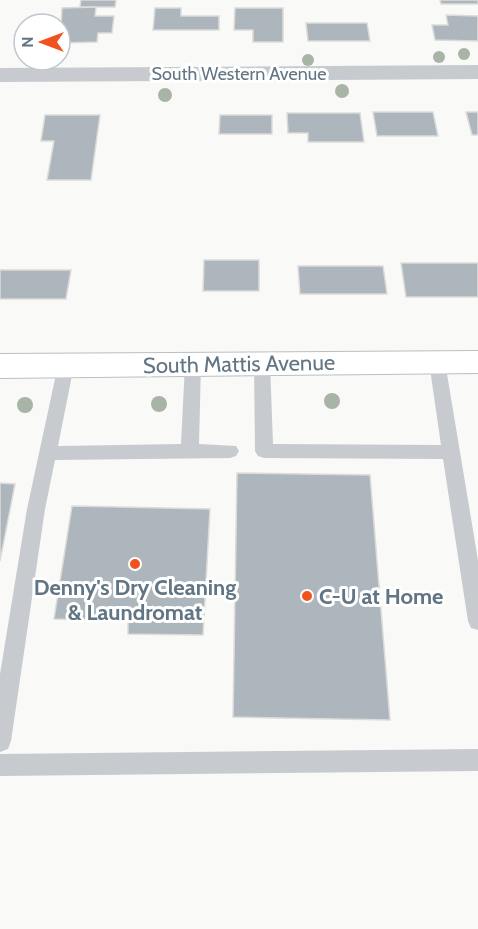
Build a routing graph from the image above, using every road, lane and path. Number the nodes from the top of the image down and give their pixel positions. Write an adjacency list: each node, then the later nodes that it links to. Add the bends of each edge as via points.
1 (478, 72): 2 (street, South Western Avenue)
2 (0, 75)
3 (437, 362): 4 (main road, South Mattis Avenue); 5 (main road, South Mattis Avenue); 11 (lane)
4 (478, 362)
5 (262, 363): 6 (main road, South Mattis Avenue); 11 (lane, via 264,451)
6 (193, 364): 7 (main road, South Mattis Avenue); 10 (lane)
7 (66, 365): 8 (main road, South Mattis Avenue); 12 (lane)
8 (0, 366)
9 (230, 451): 10 (lane)
10 (190, 452): 12 (lane)
11 (452, 452): 13 (lane)
12 (47, 453): 14 (lane)
13 (478, 621)
14 (0, 741)
15 (478, 760): 16 (lane)
16 (0, 765)

